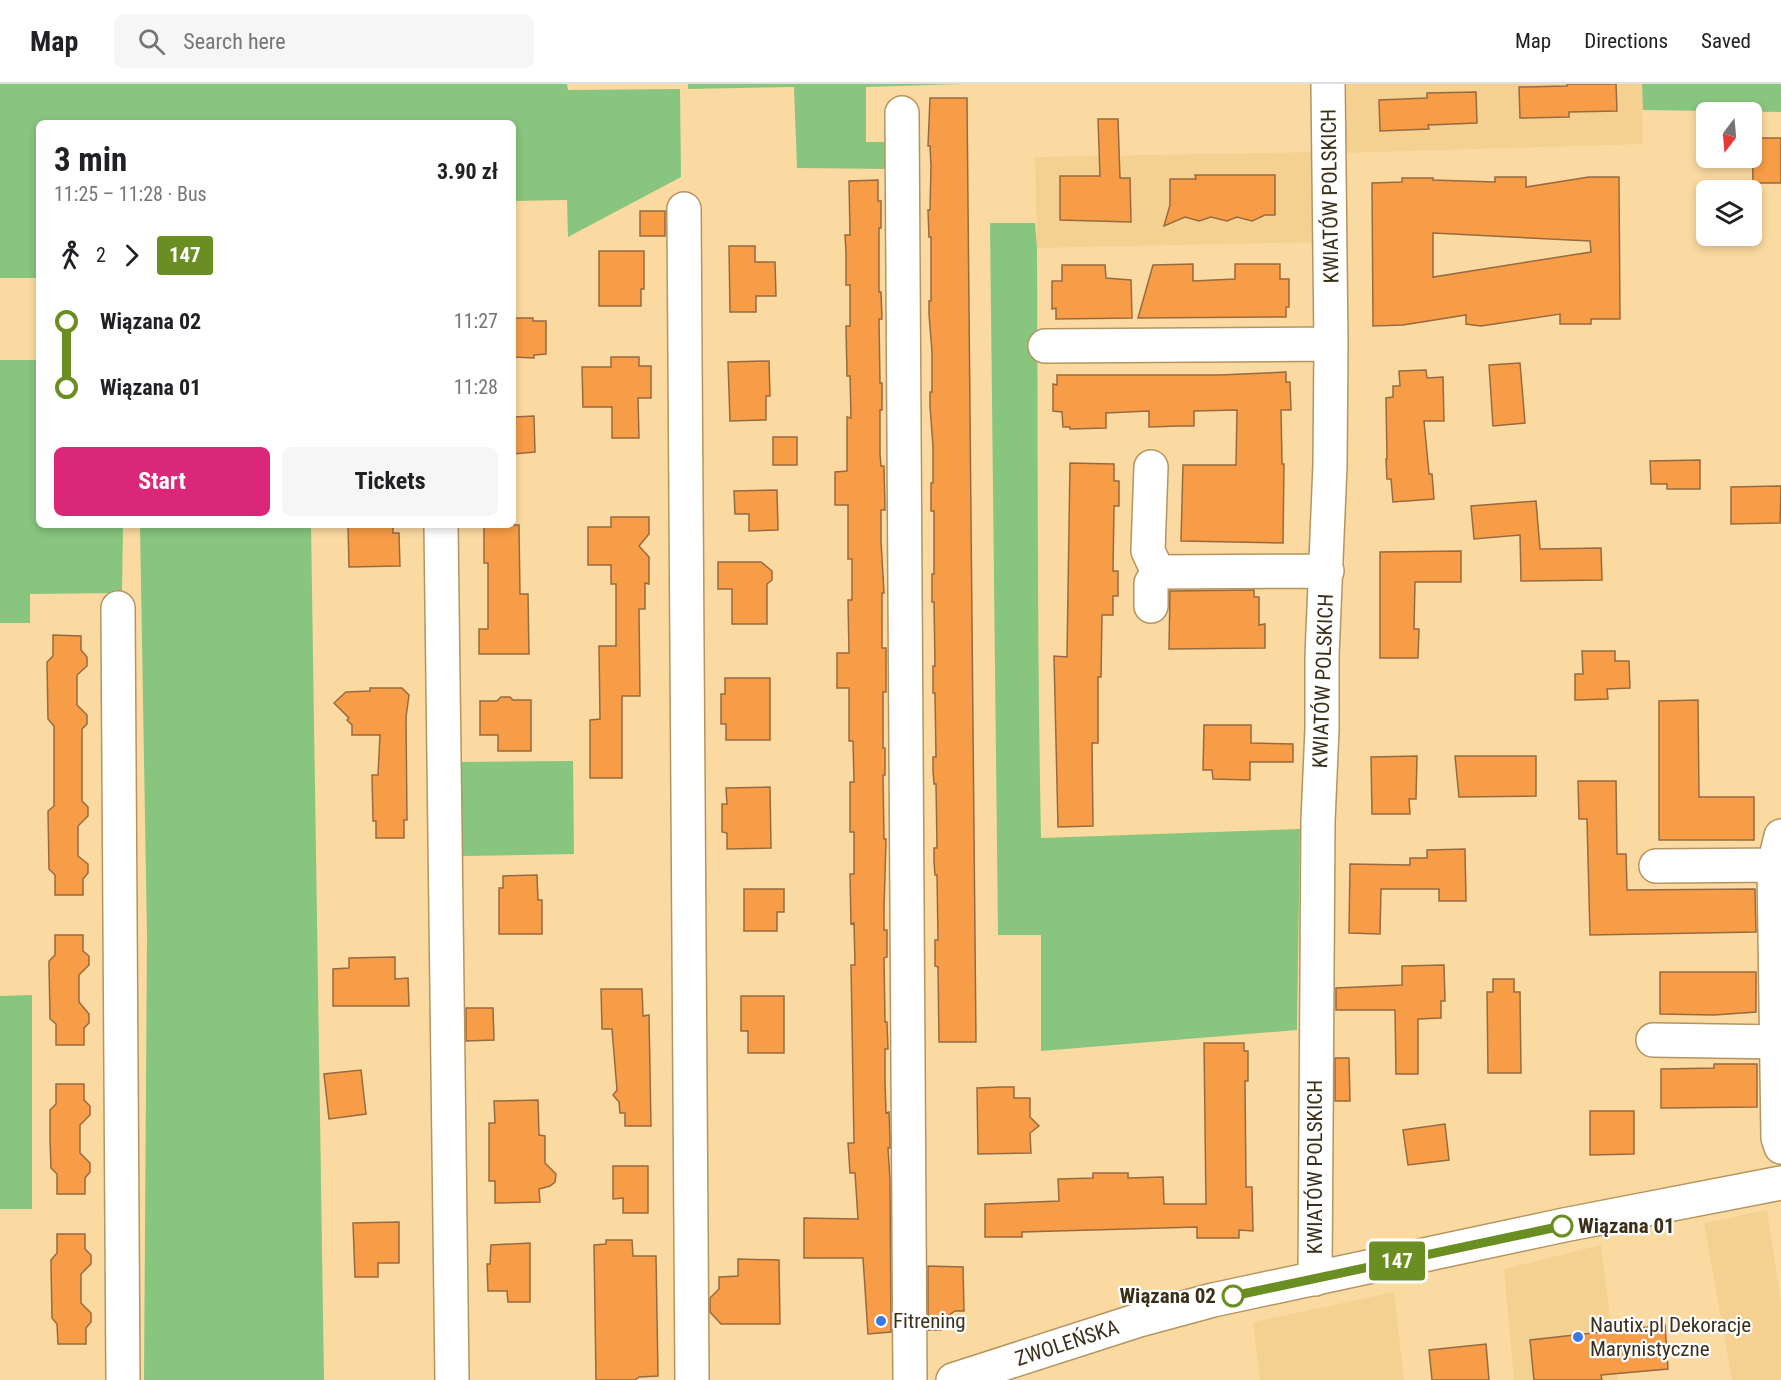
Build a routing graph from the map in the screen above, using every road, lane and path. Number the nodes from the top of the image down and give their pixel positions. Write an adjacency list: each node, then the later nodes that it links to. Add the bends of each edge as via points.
1 (1328, 84): 4 (street, KWIATÓW POLSKICH)
2 (902, 113): 22 (street)
3 (684, 209): 21 (street)
4 (1331, 344): 5 (street); 9 (street, KWIATÓW POLSKICH)
5 (1045, 346)
6 (1151, 466): 8 (street, via 1148,551)
7 (441, 528): 20 (street)
8 (1158, 572): 9 (street); 10 (street, via 1151,583)
9 (1327, 572): 18 (street, KWIATÓW POLSKICH, via 1318,821)
10 (1151, 606)
11 (118, 608): 19 (street)
12 (1778, 856): 13 (street); 15 (street)
13 (1656, 866)
14 (1653, 1040): 15 (street)
15 (1779, 1042): 16 (street)
16 (1781, 1147)
17 (1781, 1183): 18 (street, ZWOLEŃSKA)
18 (1315, 1279): 23 (street, ZWOLEŃSKA, via 1139,1320)
19 (123, 1380)
20 (452, 1380)
21 (692, 1380)
22 (910, 1380)
23 (953, 1380)

